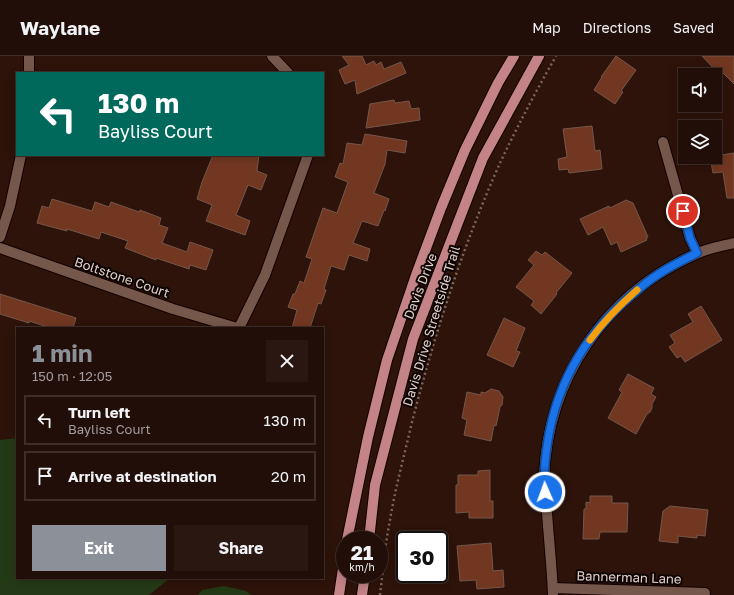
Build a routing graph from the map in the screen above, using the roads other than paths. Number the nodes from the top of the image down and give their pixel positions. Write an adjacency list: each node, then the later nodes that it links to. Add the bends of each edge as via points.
1 (29, 56): 5 (street)
2 (272, 56): 6 (street)
3 (514, 56): 16 (main road, Davis Drive, via 465,150 411,289 387,360)
4 (539, 56): 17 (main road, Davis Drive, via 483,158 413,339 375,486)
5 (29, 72)
6 (287, 72)
7 (663, 142): 13 (street, via 690,238)
8 (21, 156): 10 (street)
9 (308, 156): 15 (street, Boltstone Court, via 265,275)
10 (0, 237)
11 (734, 243): 13 (street)
12 (0, 248): 14 (street, Boltstone Court, via 173,309)
13 (697, 253): 20 (street, via 666,269 619,306 585,346 562,390 549,435 544,479)
14 (235, 327)
15 (239, 327)
16 (349, 531)
17 (370, 531)
18 (341, 583): 22 (main road)
19 (364, 583): 23 (main road)
20 (553, 591): 21 (street, Bannerman Lane)
21 (705, 593)
22 (339, 595)
23 (362, 595)

